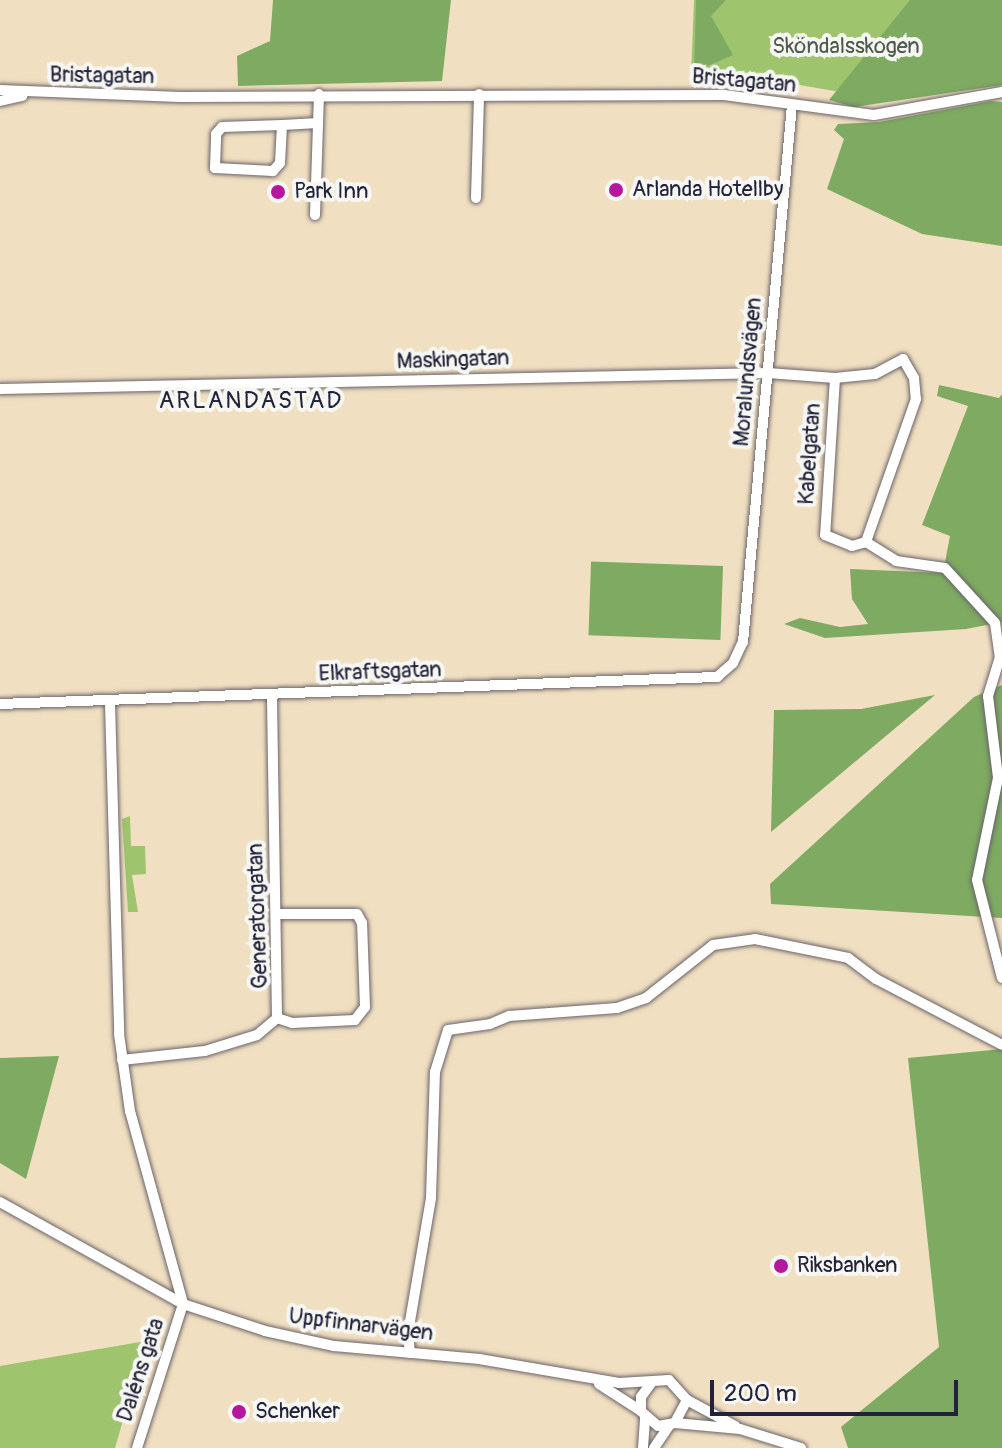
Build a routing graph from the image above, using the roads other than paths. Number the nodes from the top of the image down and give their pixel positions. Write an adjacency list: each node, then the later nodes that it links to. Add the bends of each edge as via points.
1 (0, 90): 5 (street, Bristagatan)
2 (1002, 92): 7 (street, Bristagatan, via 874,115)
3 (319, 94): 4 (street, Bristagatan); 5 (street, Bristagatan); 8 (street)
4 (479, 94): 7 (street, Bristagatan, via 724,95); 10 (street)
5 (28, 95): 6 (street, Bristagatan)
6 (0, 101)
7 (792, 105): 12 (street, Moralundsvägen)
8 (318, 123): 9 (street); 11 (street)
9 (282, 125): 9 (street, via 222,127 216,134 215,168 273,171 280,163)
10 (476, 198)
11 (315, 215)
12 (768, 373): 13 (street, Maskingatan); 14 (street, Maskingatan); 16 (street, Moralundsvägen)
13 (835, 378): 15 (street, Kabelgatan, via 825,535 852,546); 15 (street, Maskingatan, via 875,374 903,359 914,378 916,399)
14 (0, 389)
15 (866, 542): 21 (street, via 896,561 945,568 995,623 1000,657 988,696 998,778 977,880)
16 (743, 642): 17 (street, Elkraftsgatan, via 733,663 717,677)
17 (272, 696): 18 (street, Elkraftsgatan); 20 (street, Generatorgatan)
18 (110, 703): 19 (street, Elkraftsgatan); 24 (street)
19 (0, 704)
20 (278, 914): 22 (street, Generatorgatan); 22 (street, via 357,914 362,923 365,1007 355,1020 292,1023)
21 (1002, 978)
22 (277, 1018): 24 (street, Generatorgatan, via 257,1035 216,1048)
23 (1002, 1045): 27 (street, via 876,979 848,958 755,939 713,945 646,998 617,1008 509,1016 448,1030 435,1072 431,1198 408,1333)
24 (122, 1060): 26 (street, via 137,1140)
25 (0, 1202): 26 (street, Uppfinnarvägen)
26 (183, 1304): 27 (street, Uppfinnarvägen, via 302,1340); 34 (street, Daléns gata)
27 (410, 1353): 28 (street, Uppfinnarvägen)
28 (555, 1371): 29 (street, Uppfinnarvägen); 31 (street, Uppfinnarvägen, via 609,1388)
29 (651, 1383): 30 (street, via 669,1380); 31 (street, via 641,1397)
30 (687, 1400): 32 (street); 33 (street)
31 (643, 1414): 32 (street); 35 (street)
32 (672, 1424): 33 (street); 36 (street)
33 (740, 1429): 37 (street)
34 (137, 1448)
35 (643, 1448)
36 (654, 1448)
37 (801, 1448)

